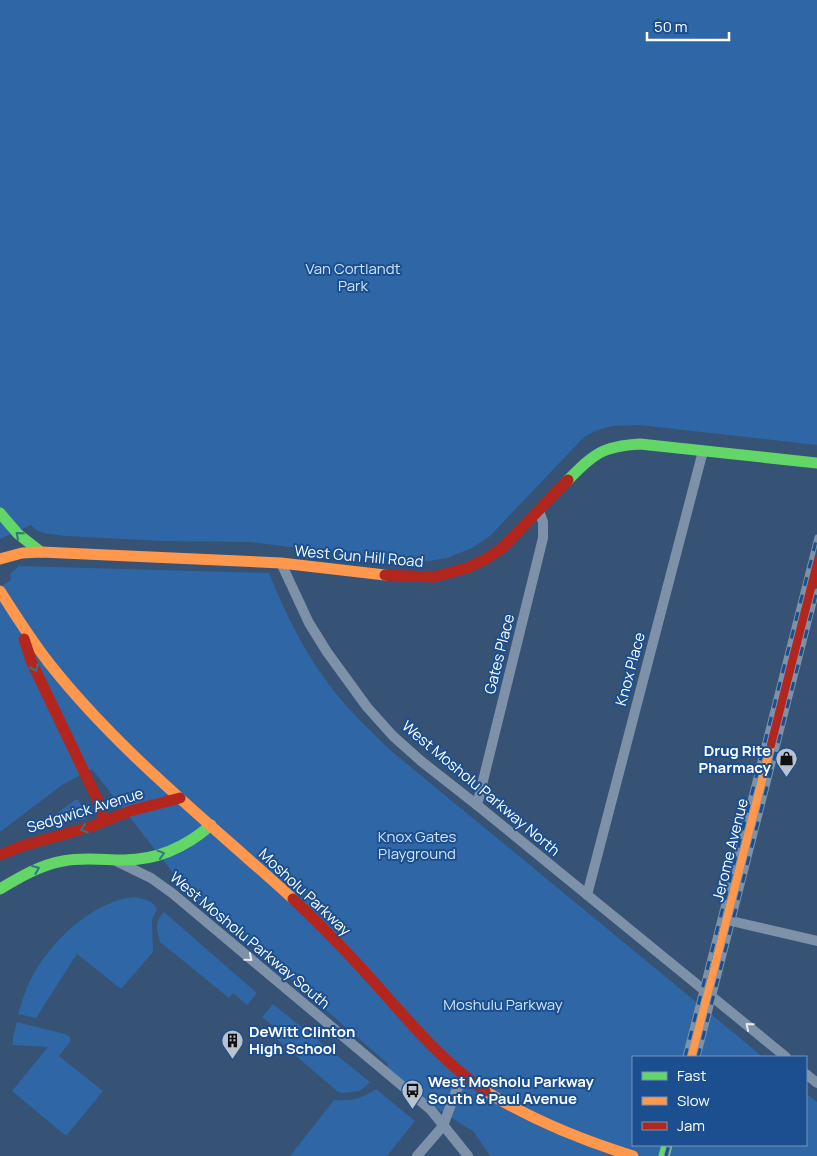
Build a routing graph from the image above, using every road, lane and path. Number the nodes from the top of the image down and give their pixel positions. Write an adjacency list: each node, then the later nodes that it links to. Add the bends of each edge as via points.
1 (703, 451): 2 (main road, West Gun Hill Road); 3 (main road, West Gun Hill Road, via 640,444 608,448 588,460); 18 (street, Knox Place)
2 (817, 463)
3 (539, 511): 8 (main road, West Gun Hill Road, via 502,548 486,559 462,570 434,577 401,577); 12 (street, Gates Place, via 543,538)
4 (0, 513): 5 (main road, one-way to 4, via 18,534)
5 (41, 552): 6 (main road, West Gun Hill Road); 8 (main road, West Gun Hill Road)
6 (0, 558)
7 (817, 562): 19 (main road, Jerome Avenue)
8 (281, 563): 12 (street, West Mosholu Parkway North, via 309,623 367,707 421,761)
9 (0, 591): 10 (main road, Mosholu Parkway)
10 (19, 622): 11 (main road, Mosholu Parkway, via 45,658 103,725); 13 (main road, one-way to 13, via 32,663 97,798)
11 (180, 798): 13 (main road, Sedgwick Avenue); 14 (main road, Mosholu Parkway)
12 (478, 804): 18 (street, West Mosholu Parkway North)
13 (103, 821): 15 (main road, Sedgwick Avenue, one-way to 15)
14 (211, 825): 16 (main road, one-way to 14, via 142,859 170,851 192,841); 25 (main road, Mosholu Parkway, via 309,914 428,1042)
15 (0, 855)
16 (113, 860): 17 (main road, one-way to 16, via 35,869 53,863); 27 (street, West Mosholu Parkway South, one-way to 27, via 150,878 182,901 431,1110)
17 (0, 889)
18 (587, 895): 21 (street, West Mosholu Parkway North)
19 (728, 920): 20 (street); 21 (main road, Jerome Avenue)
20 (817, 941)
21 (708, 995): 22 (main road, Jerome Avenue); 23 (street, West Mosholu Parkway North, one-way to 21)
22 (691, 1056)
23 (785, 1056)
24 (807, 1075): 26 (street)
25 (465, 1077): 27 (street); 30 (main road, Mosholu Parkway, via 545,1123)
26 (817, 1083)
27 (443, 1126): 28 (street); 29 (street, West Mosholu Parkway South)
28 (417, 1156)
29 (468, 1156)
30 (633, 1156)

